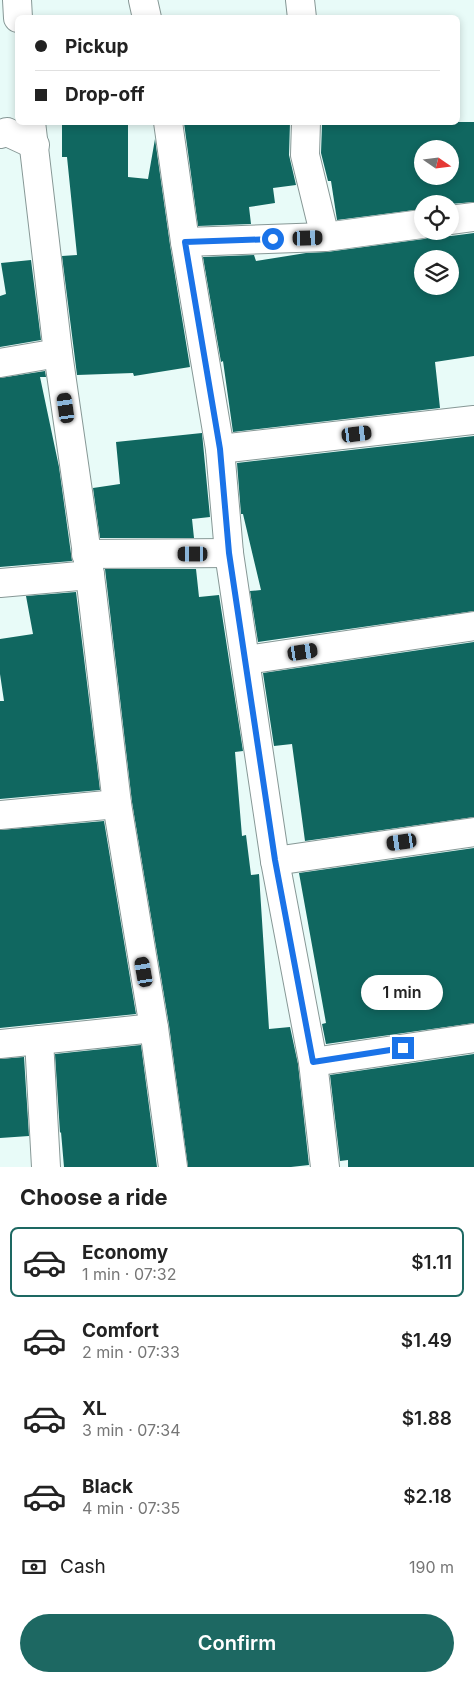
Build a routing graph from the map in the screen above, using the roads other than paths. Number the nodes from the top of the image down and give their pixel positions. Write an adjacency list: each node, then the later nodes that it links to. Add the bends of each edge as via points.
1 (17, 0): 4 (street)
2 (143, 0): 5 (street)
3 (300, 0): 6 (street)
4 (18, 15)
5 (147, 15)
6 (302, 15)
7 (168, 125): 15 (street)
8 (306, 125): 14 (street, via 305,155)
9 (0, 134): 10 (street)
10 (33, 134): 16 (street)
11 (474, 217): 12 (street)
12 (459, 219)
13 (414, 225): 14 (street)
14 (325, 237): 15 (street)
15 (185, 242): 19 (street)
16 (58, 353): 17 (street); 21 (street)
17 (0, 363)
18 (474, 420): 19 (street)
19 (220, 449): 20 (street)
20 (229, 553): 21 (street); 24 (street)
21 (88, 564): 22 (street); 25 (street)
22 (0, 583)
23 (474, 626): 24 (street)
24 (246, 660): 28 (street)
25 (117, 804): 26 (street); 29 (street)
26 (0, 815)
27 (474, 832): 28 (street)
28 (275, 860): 33 (street)
29 (154, 1028): 31 (street); 35 (street)
30 (474, 1038): 33 (street)
31 (39, 1040): 32 (street); 34 (street)
32 (0, 1044)
33 (313, 1062): 36 (street)
34 (46, 1167)
35 (173, 1167)
36 (325, 1167)

